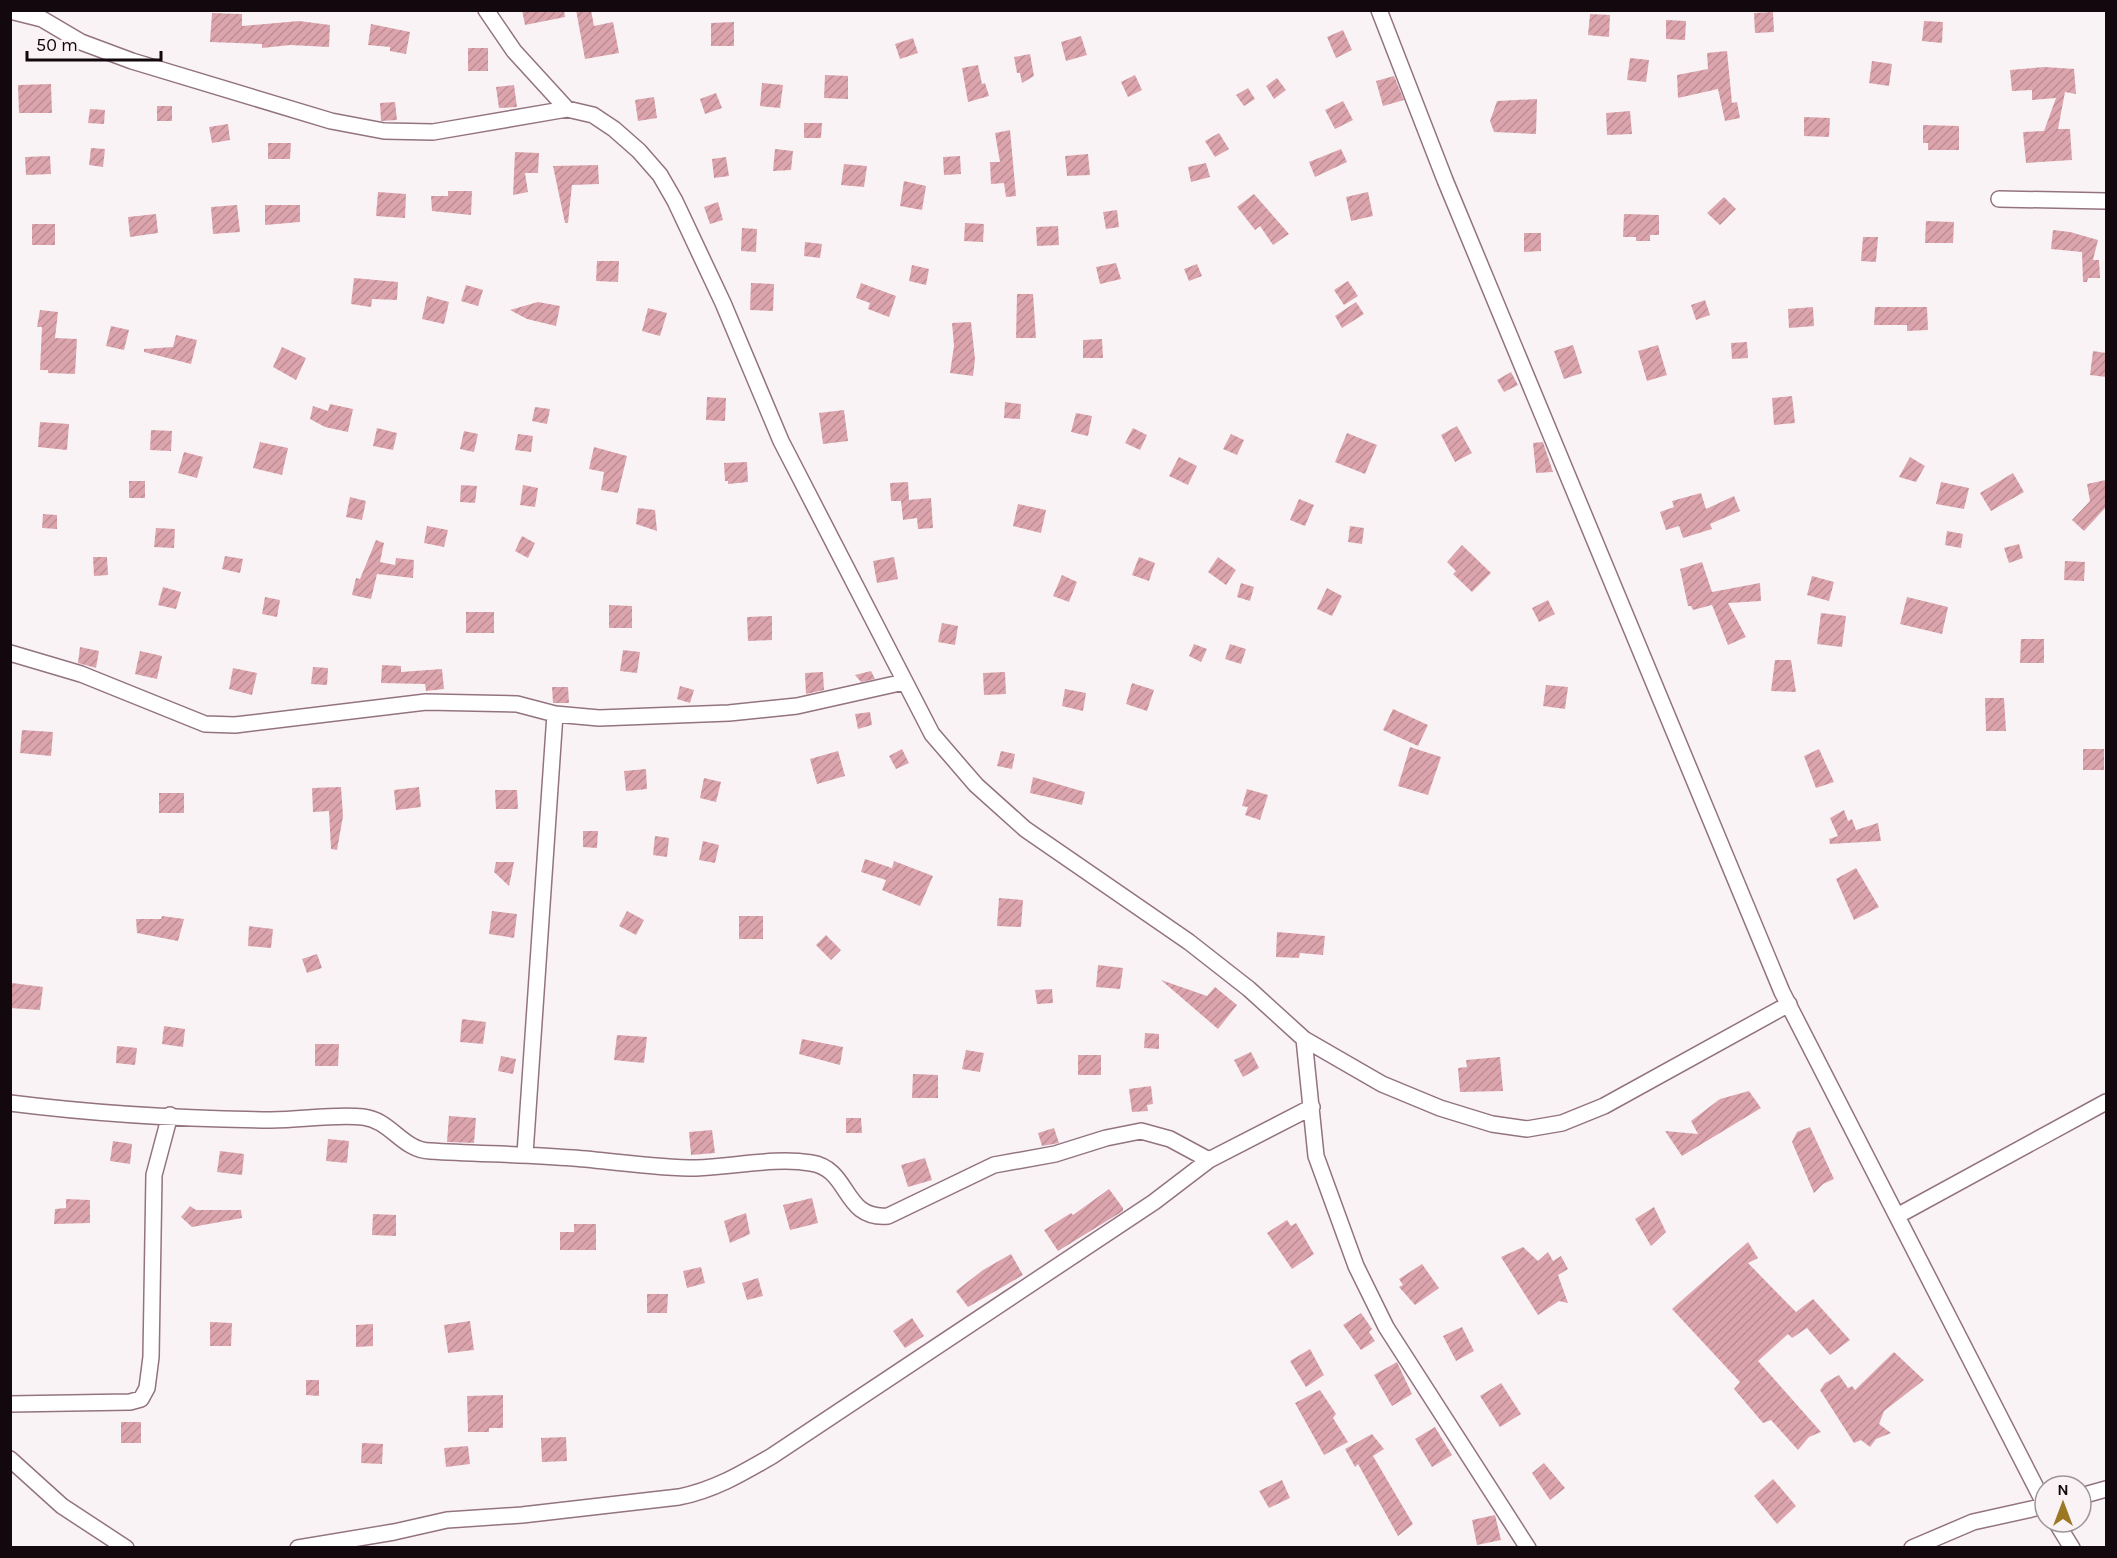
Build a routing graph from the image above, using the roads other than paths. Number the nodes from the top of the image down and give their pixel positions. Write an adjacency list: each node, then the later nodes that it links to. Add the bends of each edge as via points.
1 (486, 10): 4 (street, via 514,51)
2 (1379, 10): 10 (street, via 1445,180)
3 (10, 11): 4 (street, via 42,19 81,42 187,79 331,121 384,131 433,132)
4 (567, 109): 8 (street, via 593,115 614,129 660,175 718,292 781,441)
5 (1999, 199): 6 (street)
6 (2106, 201)
7 (10, 653): 9 (street, via 81,674 205,724 288,719 426,702 517,704)
8 (904, 682): 9 (street, via 797,706 729,713 599,718); 11 (street, via 932,734 984,792 1025,829 1189,942)
9 (555, 714): 16 (street)
10 (1788, 1004): 11 (street, via 1604,1106 1562,1123 1527,1129 1492,1124 1440,1108 1382,1084); 18 (street)
11 (1304, 1039): 14 (street)
12 (2106, 1102): 18 (street)
13 (10, 1103): 15 (street, via 76,1111)
14 (1312, 1107): 17 (street); 26 (street, via 1316,1156 1386,1327)
15 (170, 1115): 16 (street, via 272,1120 364,1117 379,1121 411,1148); 19 (street, via 154,1175 151,1357 147,1388 141,1400)
16 (525, 1154): 17 (street, via 694,1168 812,1163 833,1172 856,1207 877,1217 888,1216 994,1165 1055,1154 1141,1131 1170,1139)
17 (1209, 1160): 25 (street, via 1154,1203 772,1456 725,1483 679,1497 447,1520)
18 (1897, 1216): 21 (street)
19 (10, 1404)
20 (11, 1465): 24 (street, via 62,1506)
21 (2033, 1482)
22 (2033, 1509): 27 (street, via 1973,1522)
23 (2064, 1534): 28 (street)
24 (126, 1548)
25 (298, 1548)
26 (1528, 1548)
27 (1912, 1548)
28 (2073, 1548)

